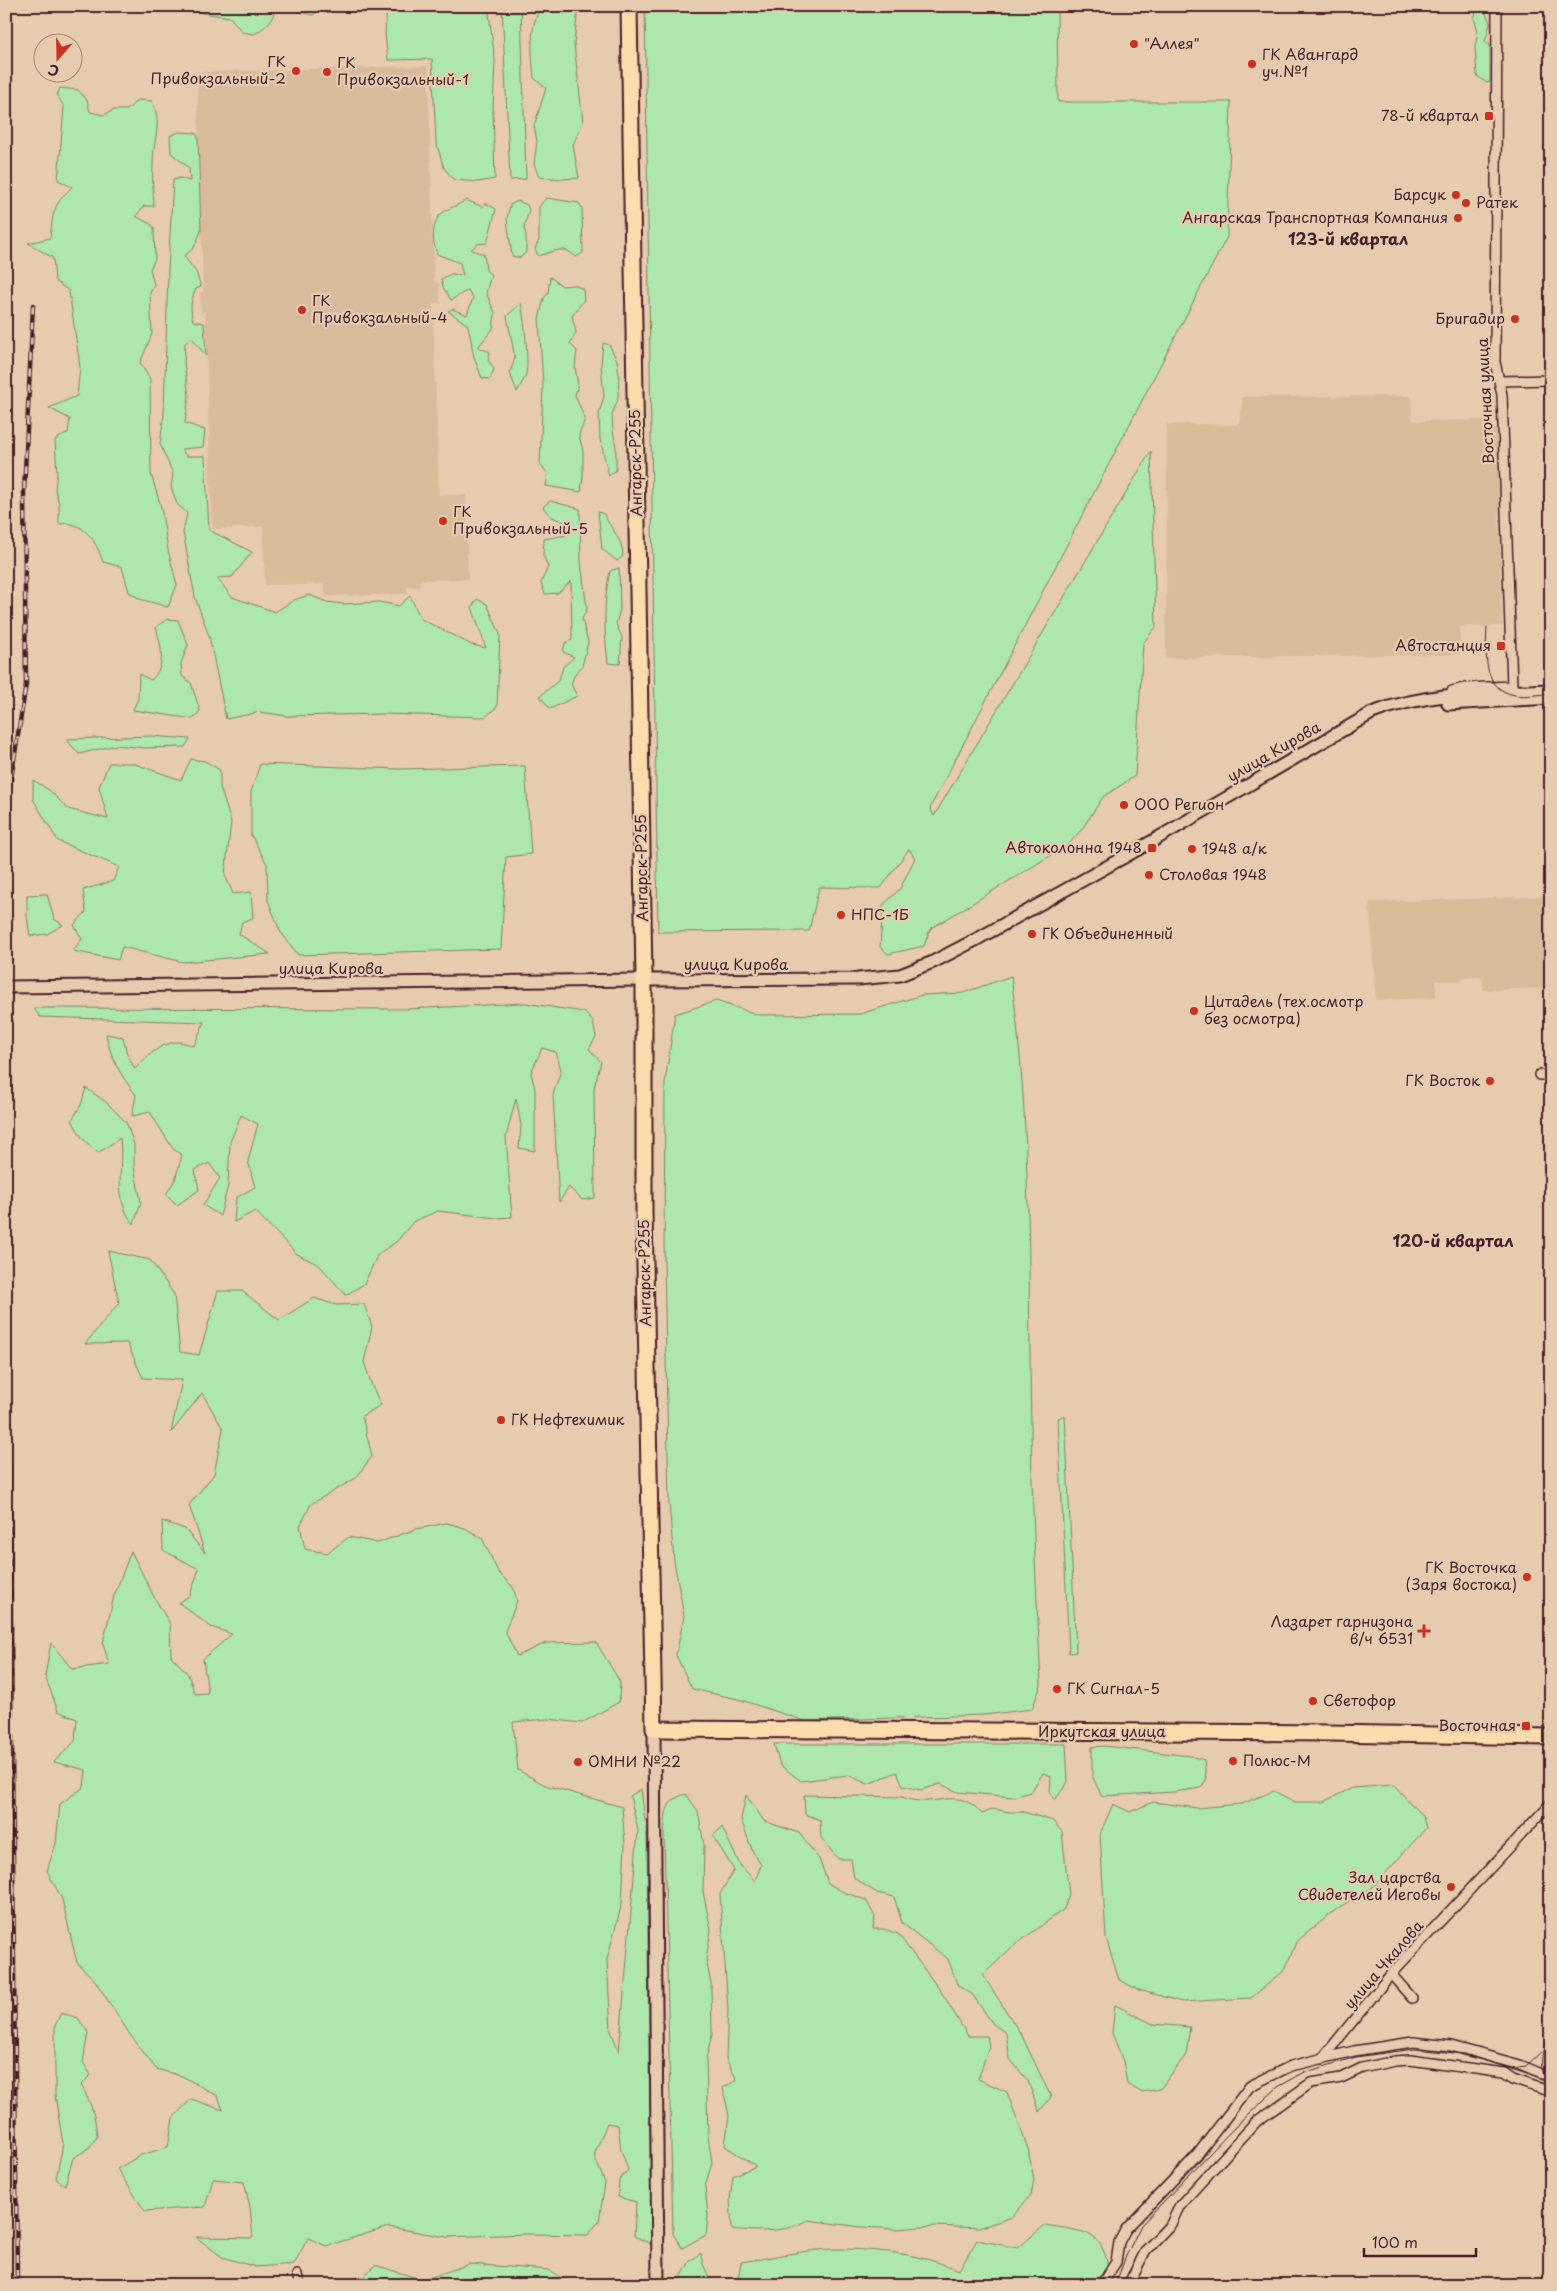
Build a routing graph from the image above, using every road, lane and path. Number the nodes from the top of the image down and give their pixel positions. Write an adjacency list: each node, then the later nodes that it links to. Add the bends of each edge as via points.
1 (629, 6): 8 (main road, Ангарск-Р255)
2 (1497, 6): 4 (street, Восточная улица, via 1495,362)
3 (1551, 380): 4 (street)
4 (1500, 382): 5 (street, Восточная улица)
5 (1517, 693): 6 (street, улица Кирова); 7 (street, улица Кирова); 7 (street, улица Кирова, via 1436,704)
6 (1550, 693)
7 (1396, 703): 8 (street, улица Кирова, via 1372,713 979,938 900,975 858,980)
8 (644, 980): 9 (street, улица Кирова); 12 (main road, Ангарск-Р255)
9 (6, 987)
10 (1539, 1075): 11 (street)
11 (1551, 1075)
12 (654, 1729): 13 (main road, Иркутская улица); 22 (street)
13 (1551, 1737)
14 (1551, 1803): 15 (street, улица Чкалова)
15 (1391, 1974): 16 (street); 17 (street, улица Чкалова)
16 (1412, 1998)
17 (1322, 2059): 18 (street, via 1354,2050 1413,2042 1460,2049 1520,2065); 23 (street, via 1291,2066 1250,2086 1197,2155 1126,2229 1119,2242 1116,2262)
18 (1551, 2078)
19 (1551, 2092): 24 (street, via 1512,2079 1504,2073 1410,2060 1395,2060 1362,2068 1341,2078 1311,2082 1257,2121 1180,2205 1171,2224 1146,2250)
20 (296, 2275): 21 (street)
21 (300, 2285)
22 (658, 2285)
23 (1101, 2285)
24 (1128, 2285)

